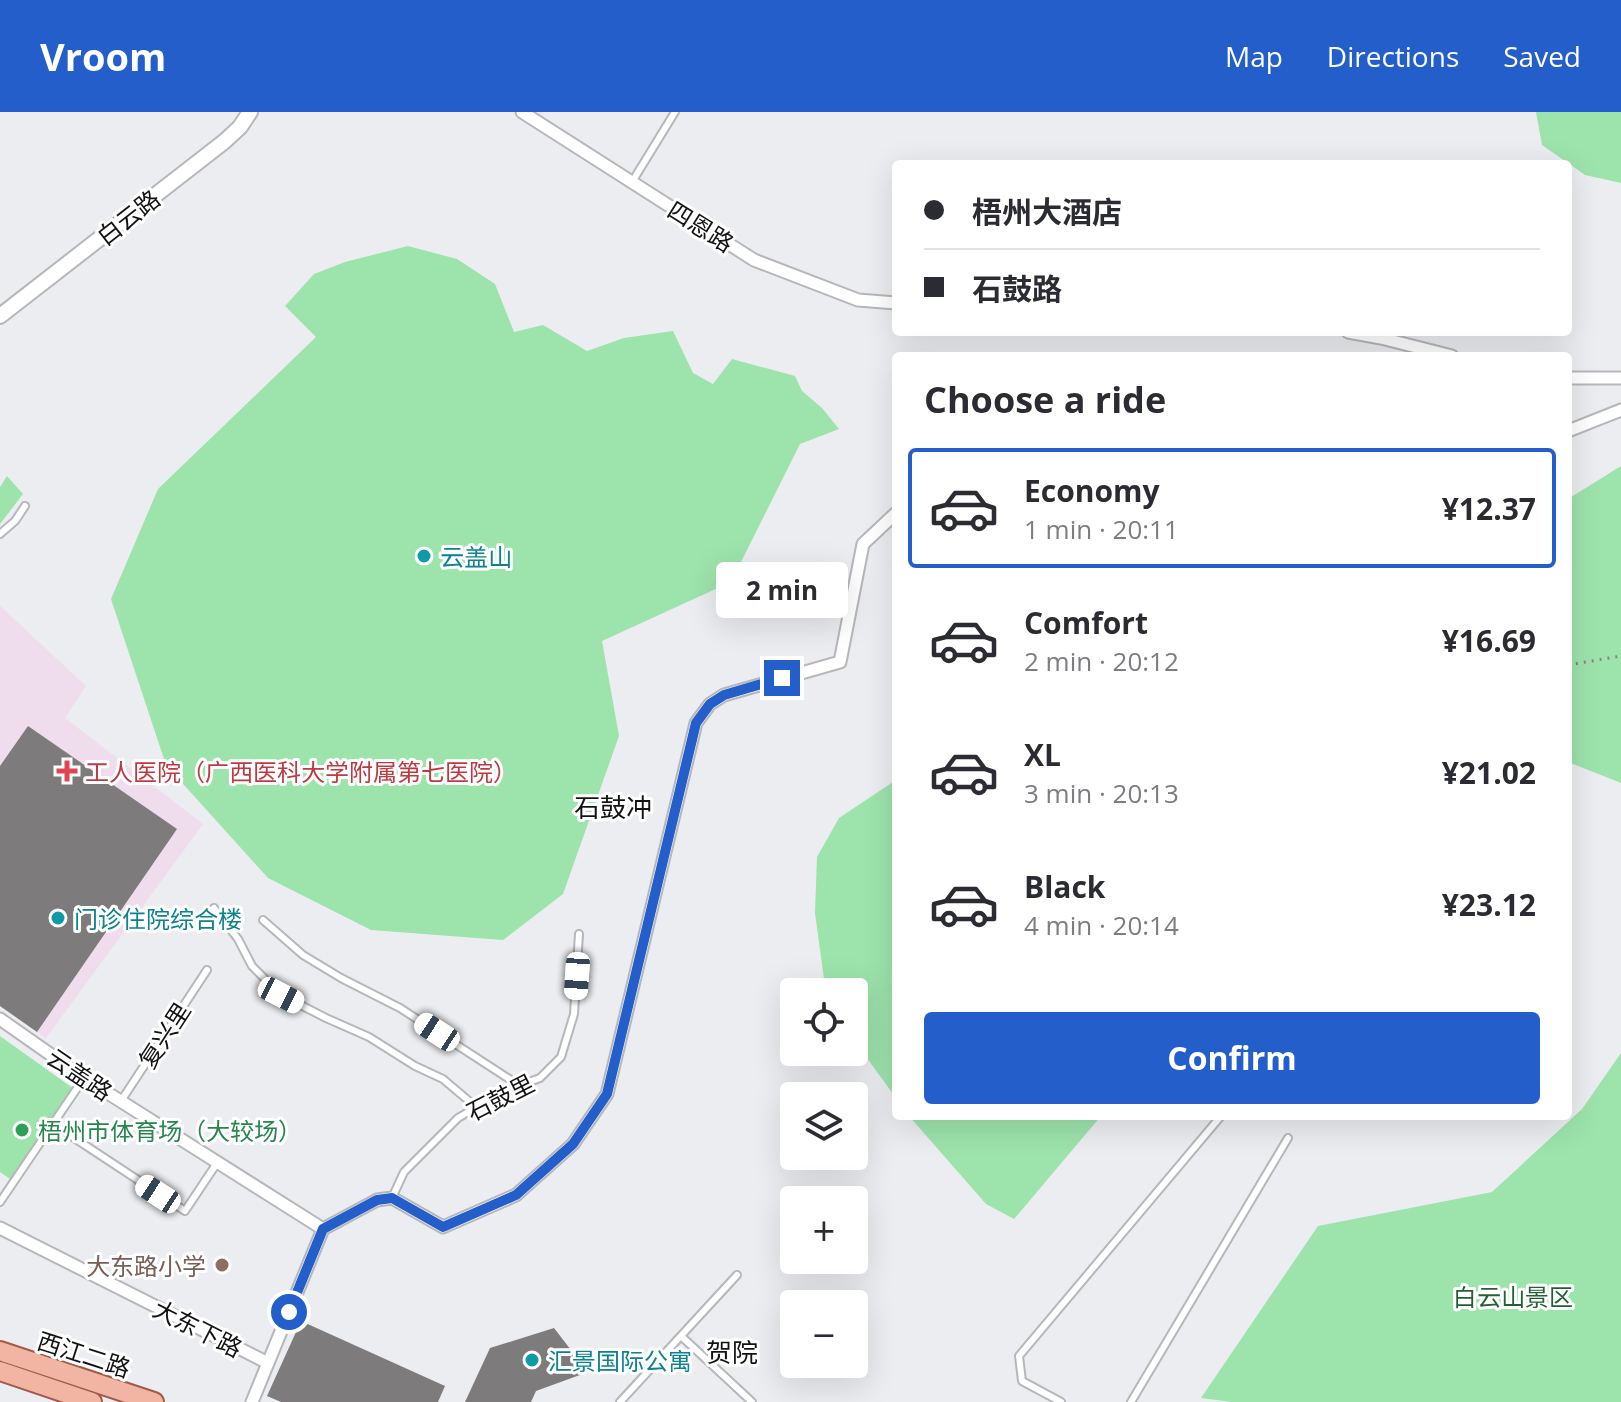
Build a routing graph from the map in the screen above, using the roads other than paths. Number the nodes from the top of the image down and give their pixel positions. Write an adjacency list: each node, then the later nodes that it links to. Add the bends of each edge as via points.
1 (250, 112): 6 (street, 白云路, via 225,141)
2 (522, 112): 4 (street, 四恩路)
3 (675, 112): 4 (lane)
4 (632, 182): 5 (street, 四恩路, via 754,260 858,300)
5 (892, 303)
6 (0, 316)
7 (1370, 336): 8 (street)
8 (1436, 352)
9 (1572, 378): 10 (street)
10 (1621, 378)
11 (1621, 410): 12 (street)
12 (1572, 429)
13 (25, 506): 15 (lane)
14 (892, 517): 31 (street, via 863,544 840,662 724,695 696,723 607,1094 573,1144 516,1195 443,1227)
15 (0, 534)
16 (214, 908): 24 (lane, via 252,966 281,995 443,1079)
17 (263, 920): 22 (lane, via 303,955 400,1008)
18 (579, 934): 22 (lane, 石鼓里, via 574,1014 561,1057 540,1078)
19 (207, 970): 23 (lane, 复兴里)
20 (0, 1019): 21 (street, 云盖路)
21 (84, 1078): 23 (street, 云盖路); 26 (lane)
22 (520, 1086): 24 (lane, 石鼓里)
23 (121, 1101): 28 (street, 云盖路)
24 (476, 1107): 31 (lane, 石鼓里, via 404,1172)
25 (1218, 1120): 45 (lane, via 1019,1356 1022,1381)
26 (53, 1124): 28 (lane, via 185,1211); 30 (lane)
27 (1288, 1138): 46 (lane)
28 (217, 1162): 34 (street, 云盖路)
29 (0, 1184): 30 (lane)
30 (7, 1190): 32 (lane)
31 (392, 1198): 34 (street, via 377,1200)
32 (0, 1202)
33 (0, 1228): 38 (street, 大东下路)
34 (323, 1229): 38 (street)
35 (737, 1275): 36 (lane)
36 (681, 1336): 43 (lane); 44 (lane)
37 (0, 1351): 41 (main road, 西江二路)
38 (268, 1363): 42 (street)
39 (0, 1371): 40 (main road, 西江二路)
40 (92, 1402)
41 (154, 1402)
42 (252, 1402)
43 (620, 1402)
44 (752, 1402)
45 (1061, 1402)
46 (1131, 1402)

